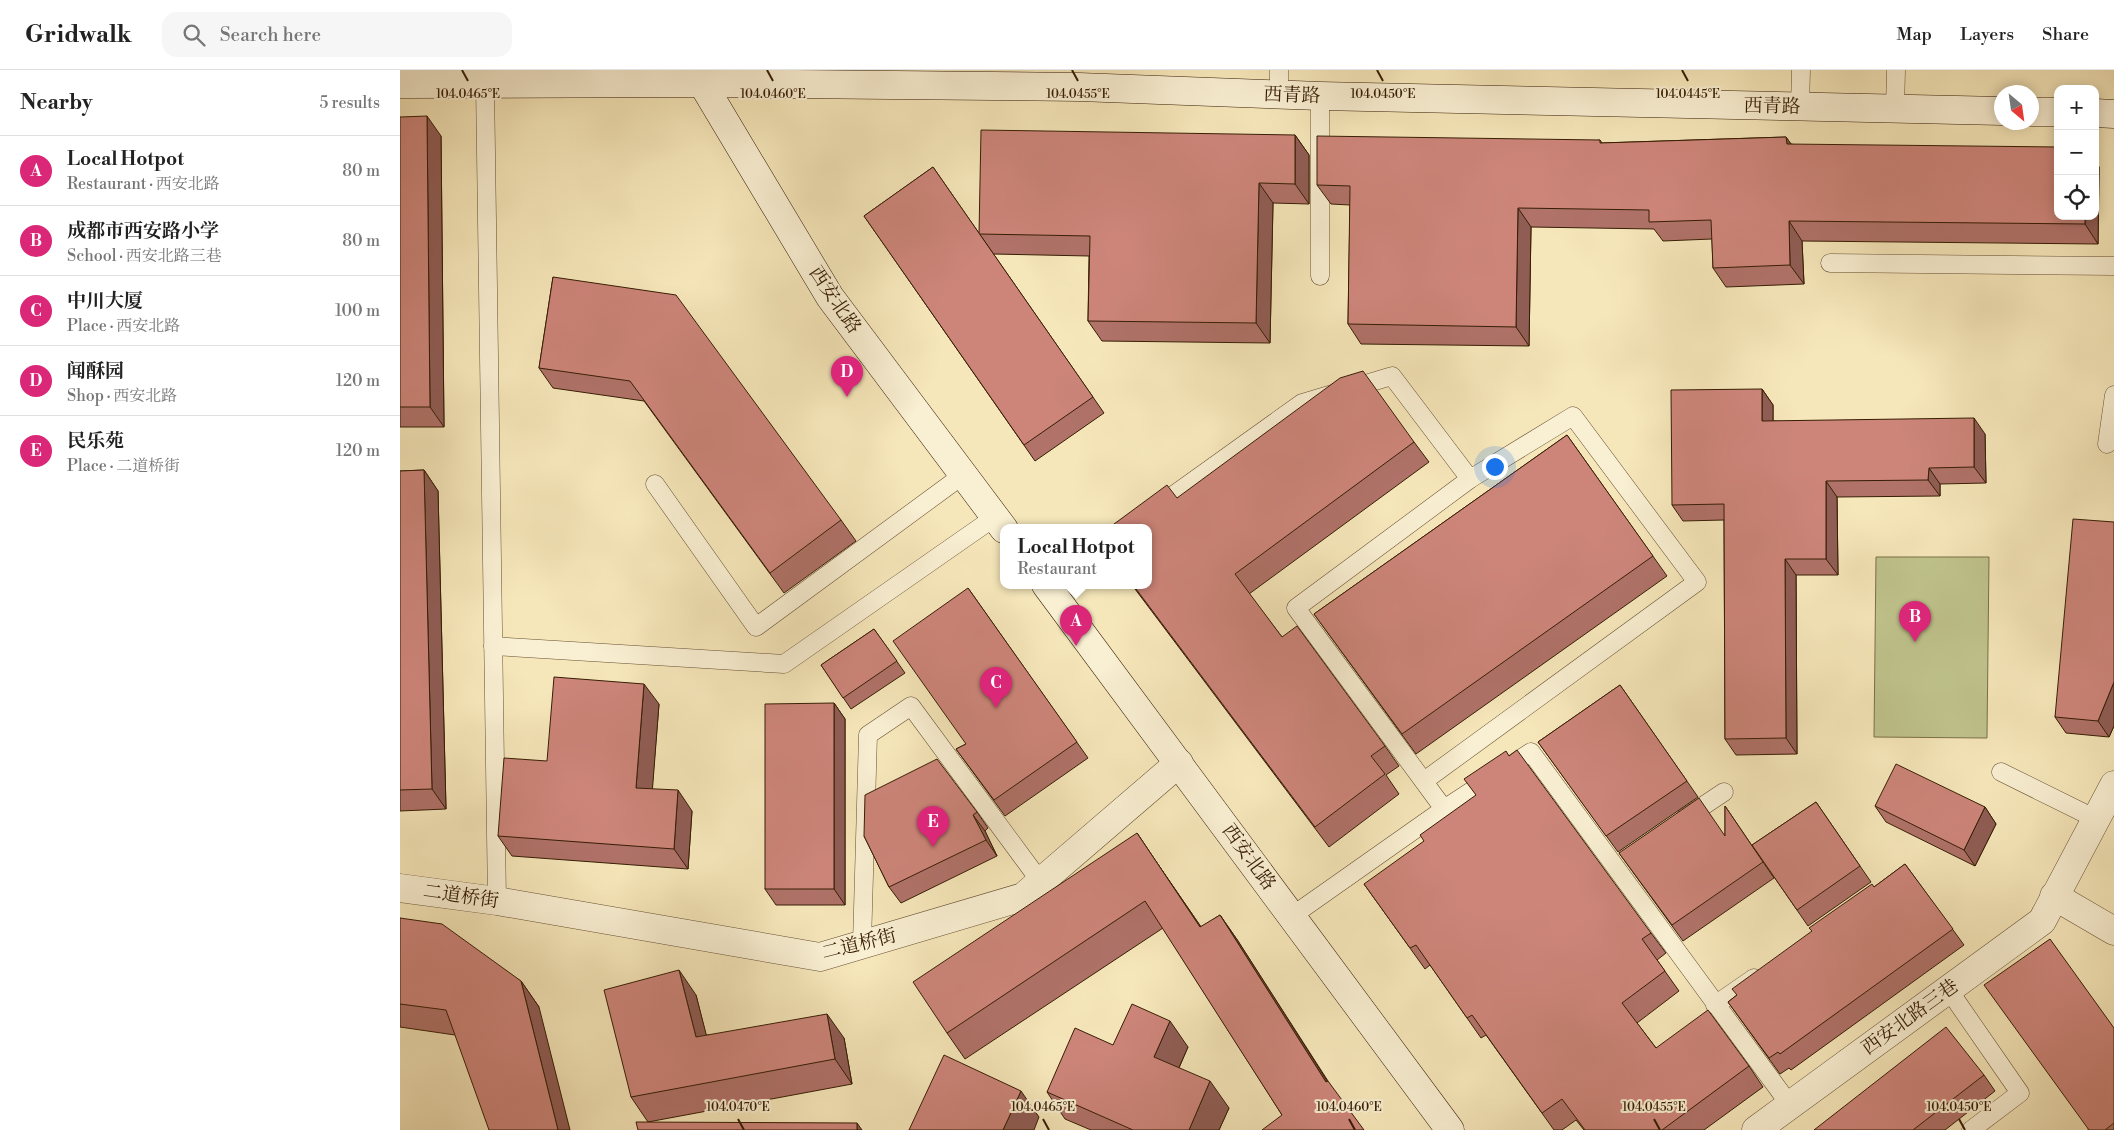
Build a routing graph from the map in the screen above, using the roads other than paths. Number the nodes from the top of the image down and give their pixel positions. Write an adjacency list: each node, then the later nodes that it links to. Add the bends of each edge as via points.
1 (1801, 70): 10 (lane)
2 (1896, 70): 11 (lane)
3 (458, 77): 7 (street, 西青路); 8 (street, 西青路)
4 (696, 77): 5 (street, 西青路); 8 (street, 西青路); 22 (street, 西安北路, via 830,297)
5 (1079, 79): 6 (street, 西青路)
6 (1279, 82): 9 (street, 西青路)
7 (400, 84)
8 (486, 84): 28 (lane)
9 (1320, 96): 10 (street, 西青路); 19 (lane)
10 (1800, 107): 11 (street, 西青路)
11 (1895, 108): 12 (street, 西青路)
12 (1994, 111)
13 (2039, 112): 14 (street)
14 (2054, 112)
15 (2099, 113): 16 (street)
16 (2114, 114)
17 (1830, 263): 18 (lane)
18 (2114, 266)
19 (1320, 276)
20 (2114, 395): 21 (lane)
21 (2107, 444)
22 (963, 475): 24 (lane, via 756,627); 25 (street, 西安北路)
23 (1470, 479): 26 (lane, via 1392,376 1302,404); 31 (lane, via 1296,608); 31 (lane, via 1573,416 1697,582)
24 (654, 484)
25 (999, 523): 28 (lane, via 784,664)
26 (1133, 524)
27 (1051, 589): 29 (street, 西安北路)
28 (493, 646): 42 (lane)
29 (1178, 763): 39 (street, 二道桥街); 43 (street, 西安北路)
30 (2001, 772): 35 (lane)
31 (1424, 781): 34 (lane)
32 (2114, 786): 35 (street, 西安北路三巷)
33 (1724, 792): 36 (lane)
34 (1444, 809): 38 (lane, via 1531,752); 43 (lane)
35 (2096, 819): 41 (street, 西安北路三巷)
36 (1669, 829)
37 (1630, 856): 38 (lane)
38 (1615, 867): 48 (lane)
39 (1040, 881): 45 (street, 二道桥街, via 1023,897); 45 (lane, via 911,706 868,735)
40 (400, 888): 42 (street, 二道桥街)
41 (2054, 896): 44 (street); 47 (street, 西安北路三巷, via 2042,920)
42 (497, 901): 45 (street, 二道桥街, via 820,956)
43 (1292, 916): 50 (street, 西安北路)
44 (2114, 931)
45 (862, 944)
46 (1770, 966): 48 (lane)
47 (1948, 989): 49 (street, 西安北路三巷); 52 (lane, via 2020,1093)
48 (1715, 1006): 49 (lane)
49 (1790, 1105): 51 (street, 西安北路三巷)
50 (1450, 1130)
51 (1756, 1130)
52 (1971, 1130)

